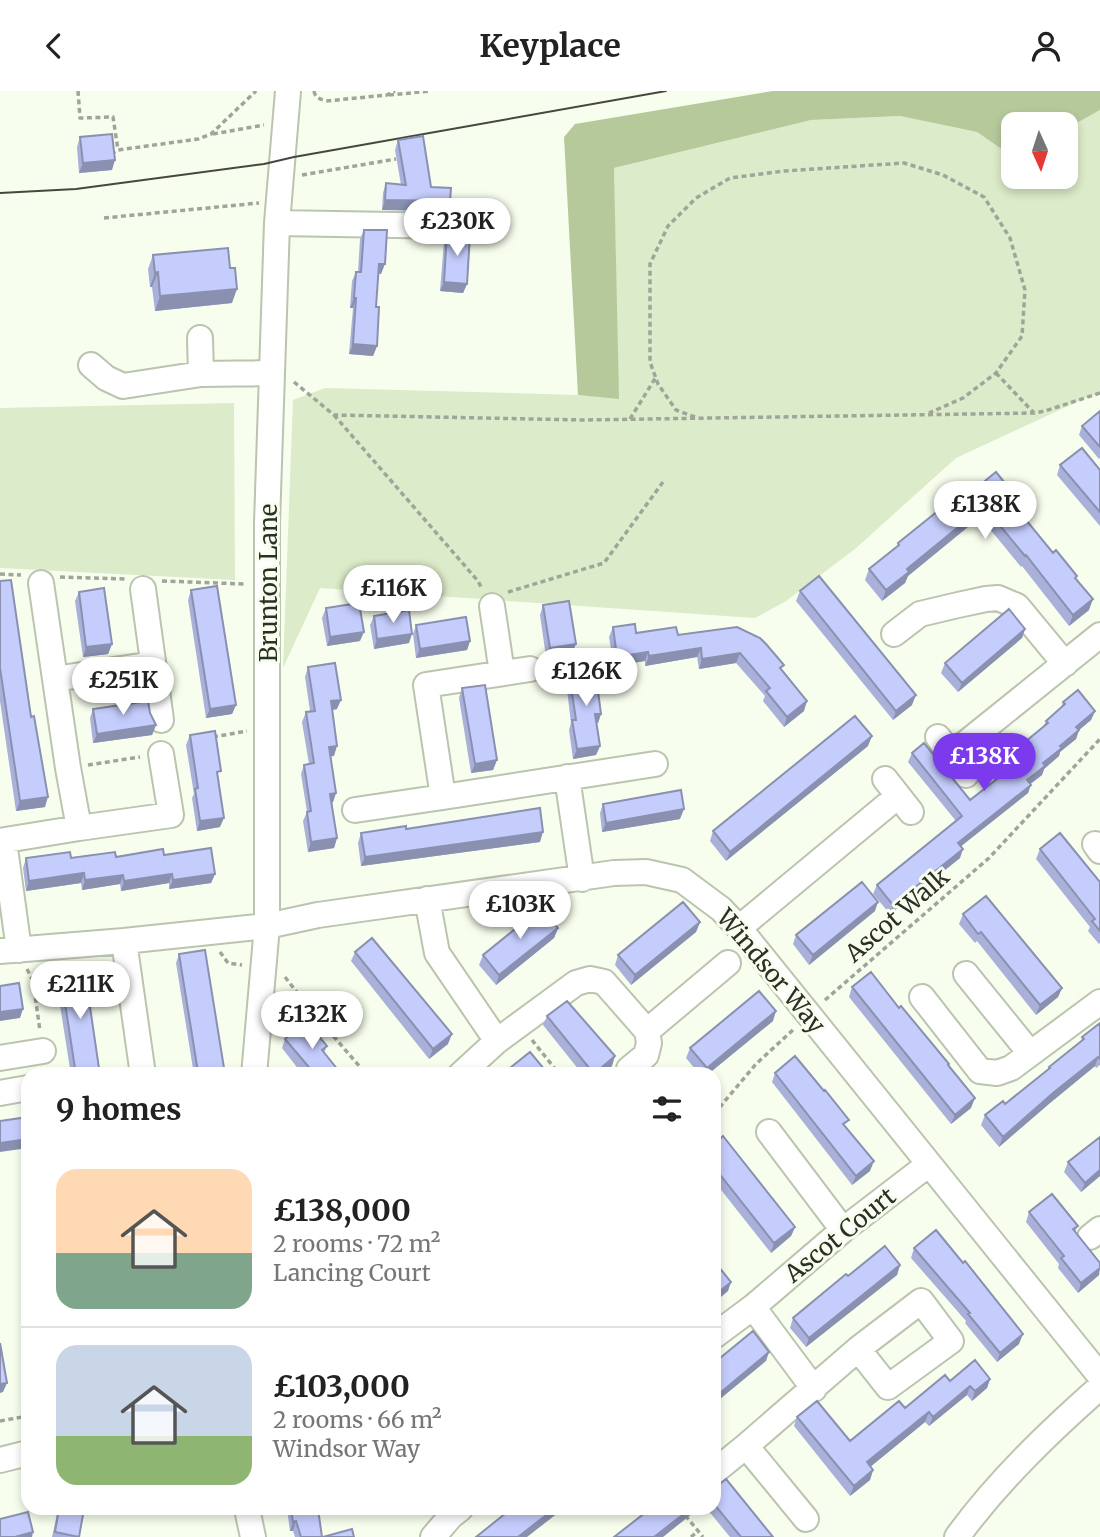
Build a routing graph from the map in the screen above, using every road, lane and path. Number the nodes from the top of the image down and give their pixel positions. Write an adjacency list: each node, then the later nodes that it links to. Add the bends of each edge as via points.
1 (78, 91): 10 (path, via 80,118 113,117)
2 (256, 91): 9 (path)
3 (288, 91): 16 (street, Brunton Lane)
4 (314, 91): 7 (path, via 326,101)
5 (395, 91): 7 (path)
6 (431, 91): 7 (path)
7 (387, 95)
8 (266, 124): 9 (path)
9 (211, 134): 10 (path)
10 (118, 150): 11 (path)
11 (110, 155)
12 (396, 159): 13 (path)
13 (293, 177)
14 (259, 203): 15 (path)
15 (104, 218)
16 (277, 223): 17 (street); 21 (street, Brunton Lane)
17 (453, 226)
18 (200, 338): 20 (street)
19 (91, 365): 20 (street, via 123,386)
20 (201, 373): 21 (street)
21 (272, 373): 27 (path, via 294,382); 54 (street, Brunton Lane, via 267,523)
22 (996, 373): 23 (path, via 1022,336 1025,290 1010,238 984,197 943,174 904,163 730,178 696,198 668,226 650,264 650,362); 25 (path); 26 (path, via 963,398)
23 (656, 377): 28 (path, via 676,410); 29 (path)
24 (1100, 393): 25 (path)
25 (1034, 412): 26 (path)
26 (926, 414): 28 (path)
27 (334, 415): 29 (path); 33 (path, via 478,581)
28 (697, 418): 29 (path)
29 (630, 419)
30 (663, 482): 33 (path, via 604,563)
31 (41, 583): 40 (street)
32 (143, 589): 36 (street)
33 (490, 602): 39 (street)
34 (894, 634): 37 (street, via 920,614 998,598 1017,606)
35 (1100, 635): 37 (street)
36 (153, 664): 40 (street); 41 (street)
37 (1065, 664): 45 (street, via 945,746)
38 (530, 669): 39 (street)
39 (502, 673): 48 (street, via 426,685)
40 (55, 679): 50 (street)
41 (161, 720)
42 (1100, 739): 63 (path, Ascot Walk, via 989,858)
43 (161, 754): 50 (street, via 171,815)
44 (655, 764): 46 (street)
45 (966, 775)
46 (567, 777): 48 (street); 52 (street)
47 (898, 795): 55 (street)
48 (443, 797): 49 (street)
49 (355, 810)
50 (79, 828): 51 (street)
51 (2, 841): 57 (street)
52 (582, 879): 53 (street, Windsor Way); 55 (street, Windsor Way, via 646,872 682,880)
53 (427, 899): 54 (street, Windsor Way); 66 (street, via 437,953)
54 (267, 926): 56 (street, Windsor Way); 59 (street, Brunton Lane)
55 (739, 928): 63 (street, Windsor Way)
56 (124, 941): 57 (street, Windsor Way); 70 (street)
57 (10, 951)
58 (728, 963): 65 (street)
59 (262, 969): 71 (street, Brunton Lane); 72 (path, via 282,972)
60 (966, 974): 69 (street)
61 (922, 997): 69 (street, via 980,1071 997,1073)
62 (1100, 1002): 69 (street)
63 (808, 1015): 78 (path, Ascot Walk, via 756,1064); 80 (street, Windsor Way)
64 (520, 1024): 65 (street, via 576,983 590,979 604,982); 66 (street); 74 (path)
65 (647, 1031): 75 (street, via 646,1055)
66 (498, 1041): 73 (street)
67 (43, 1051): 68 (street)
68 (0, 1058)
69 (1021, 1060)
70 (143, 1067)
71 (255, 1067)
72 (360, 1067)
73 (469, 1067)
74 (554, 1067)
75 (631, 1067)
76 (21, 1089): 77 (street)
77 (0, 1093)
78 (721, 1106)
79 (769, 1132): 81 (street)
80 (929, 1164): 81 (street, Ascot Court); 85 (street, Windsor Way)
81 (843, 1230): 82 (street, Ascot Court)
82 (753, 1307): 83 (street, Ascot Court); 87 (street)
83 (721, 1331)
84 (858, 1349): 84 (street, via 921,1301 951,1342 888,1387); 87 (street)
85 (1100, 1376)
86 (1100, 1387): 103 (street, via 997,1487)
87 (814, 1389): 90 (street)
88 (21, 1417): 89 (path)
89 (0, 1420)
90 (747, 1446): 93 (street); 97 (street)
91 (21, 1455): 92 (street)
92 (0, 1460)
93 (721, 1466)
94 (248, 1515): 99 (street)
95 (452, 1515): 100 (street)
96 (685, 1515): 98 (path)
97 (806, 1519)
98 (698, 1531): 101 (path); 102 (path)
99 (253, 1537)
100 (433, 1537)
101 (691, 1537)
102 (703, 1537)
103 (957, 1537)

